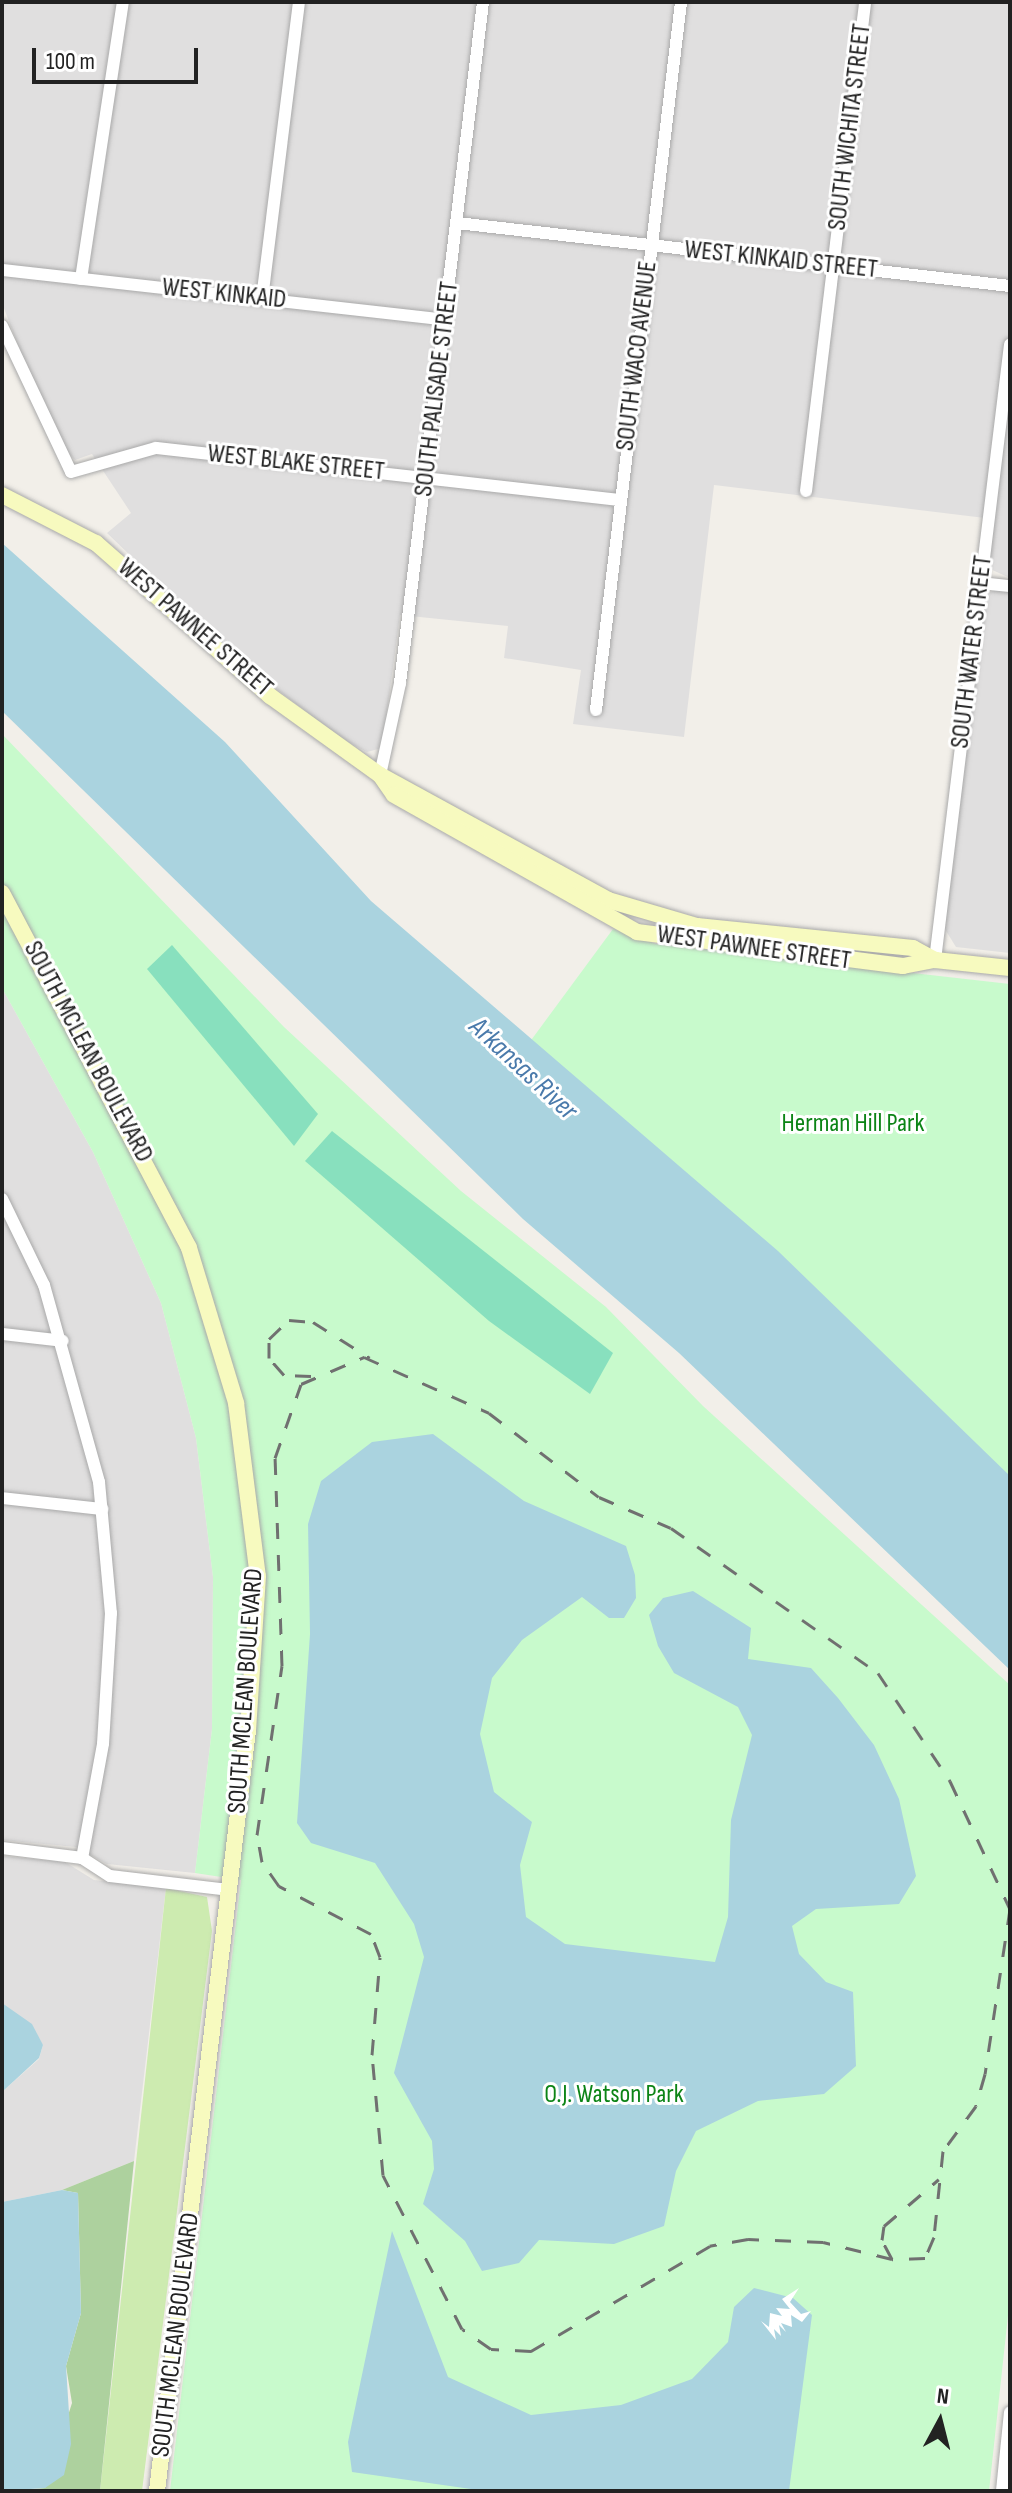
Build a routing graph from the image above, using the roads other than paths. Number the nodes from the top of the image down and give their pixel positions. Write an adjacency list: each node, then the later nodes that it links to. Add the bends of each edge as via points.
1 (123, 2): 10 (street)
2 (299, 2): 12 (street)
3 (483, 2): 6 (street, SOUTH PALISADE STREET)
4 (681, 2): 7 (street, SOUTH WACO AVENUE)
5 (865, 2): 8 (street, SOUTH WICHITA STREET)
6 (457, 223): 7 (street, WEST KINKAID STREET); 13 (street, SOUTH PALISADE STREET)
7 (651, 245): 8 (street, WEST KINKAID STREET); 19 (street, SOUTH WACO AVENUE)
8 (833, 266): 11 (street, WEST KINKAID STREET); 17 (street, SOUTH WICHITA STREET)
9 (2, 270): 10 (street, WEST KINKAID)
10 (81, 279): 12 (street, WEST KINKAID)
11 (1010, 286)
12 (262, 299): 13 (street, WEST KINKAID)
13 (445, 320): 16 (street, SOUTH PALISADE STREET)
14 (2, 326): 16 (street, WEST BLAKE STREET, via 71,472 156,448)
15 (1010, 345): 20 (street, SOUTH WATER STREET)
16 (426, 477): 19 (street, WEST BLAKE STREET); 23 (street, SOUTH PALISADE STREET)
17 (806, 491)
18 (2, 495): 23 (main road, WEST PAWNEE STREET, via 29,504 96,543 270,696)
19 (620, 500): 22 (street, SOUTH WACO AVENUE)
20 (980, 583): 21 (street); 25 (street, SOUTH WATER STREET)
21 (1010, 586)
22 (596, 710)
23 (380, 775): 25 (main road, WEST PAWNEE STREET, via 417,809 637,932 888,965)
24 (2, 893): 34 (main road, SOUTH MCLEAN BOULEVARD, via 189,1248 236,1403 258,1576)
25 (935, 960): 26 (main road, WEST PAWNEE STREET)
26 (1010, 968)
27 (2, 1199): 29 (street)
28 (2, 1334): 29 (street)
29 (63, 1341): 31 (street)
30 (2, 1498): 31 (street)
31 (102, 1509): 33 (street, via 109,1657 94,1826)
32 (2, 1848): 33 (street)
33 (82, 1858): 34 (street, via 110,1876)
34 (230, 1890): 36 (main road, SOUTH MCLEAN BOULEVARD)
35 (1010, 2412): 37 (street)
36 (157, 2491)
37 (1002, 2491)

